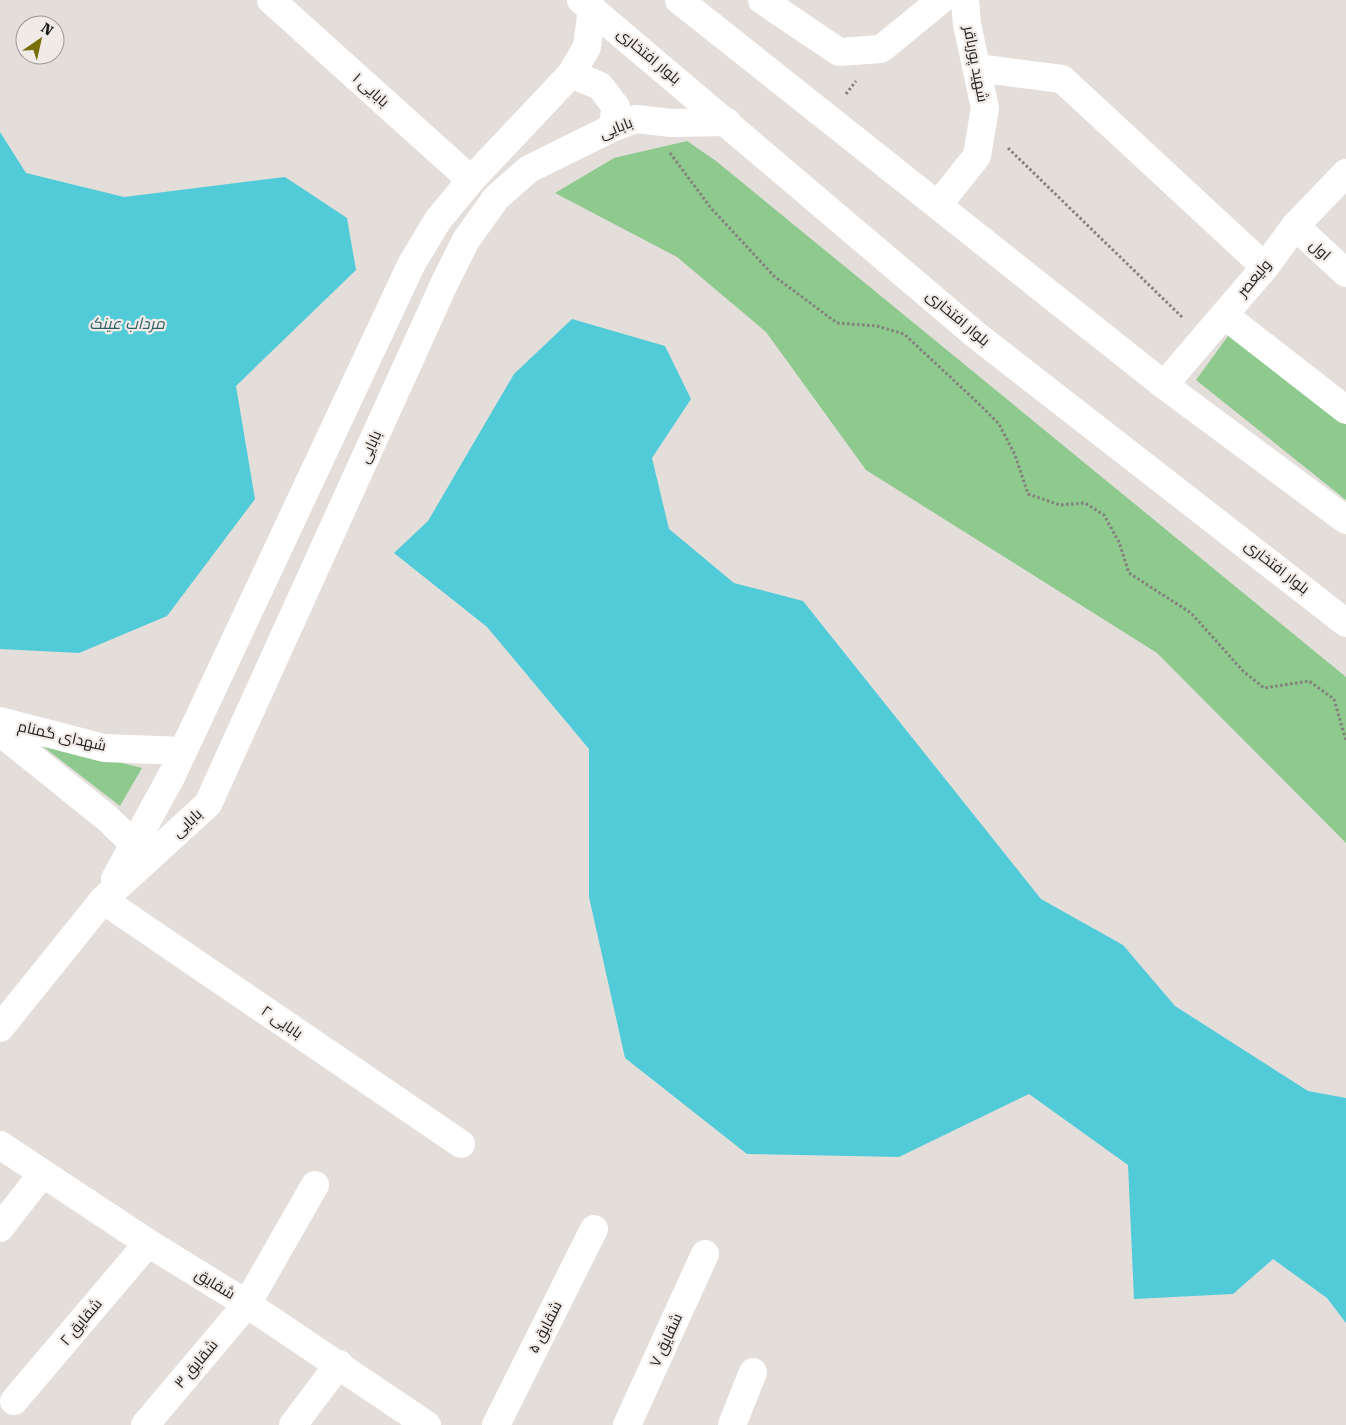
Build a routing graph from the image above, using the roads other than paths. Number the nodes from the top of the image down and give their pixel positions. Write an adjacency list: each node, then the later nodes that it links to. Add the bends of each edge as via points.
1 (270, 0): 12 (main road, بابایی ۱)
2 (679, 0): 13 (main road)
3 (762, 0): 4 (main road, via 839,52 881,49)
4 (941, 0)
5 (965, 0): 7 (main road, شهید پورباقر)
6 (586, 4): 8 (main road, بابایی, via 587,47); 9 (main road, بلوار افتخاری)
7 (977, 68): 13 (main road, شهید پورباقر, via 986,108 977,156); 15 (main road, via 1062,79)
8 (571, 74): 10 (main road, via 600,86 616,107); 12 (main road, بابایی)
9 (727, 122): 10 (main road, بابایی, via 671,123 636,119); 23 (main road, بلوار افتخاری, via 976,335)
10 (612, 128): 30 (main road, بابایی, via 529,168 496,198 466,240 208,804)
11 (1346, 173): 14 (main road, ولیعصر)
12 (471, 180): 28 (main road, بابایی, via 438,220 412,263)
13 (938, 205): 18 (main road)
14 (1295, 226): 15 (main road, ولیعصر); 16 (main road, اول)
15 (1264, 267): 17 (main road, ولیعصر)
16 (1346, 273)
17 (1224, 315): 18 (main road, ولیعصر); 19 (main road)
18 (1164, 385): 20 (main road)
19 (1346, 410)
20 (1295, 483): 21 (main road); 22 (main road)
21 (1346, 520)
22 (1346, 540)
23 (1294, 580): 24 (main road); 25 (main road, بلوار افتخاری)
24 (1346, 610)
25 (1346, 623)
26 (0, 721): 28 (main road, شهدای گمنام, via 104,748)
27 (0, 732): 29 (main road, شهدای گمنام, via 107,818)
28 (183, 751): 29 (main road, بابایی)
29 (134, 844): 30 (main road, بابایی)
30 (103, 900): 31 (main road, بابایی); 32 (main road, بابایی ۲)
31 (0, 1028)
32 (461, 1144)
33 (0, 1145): 34 (main road, شقایق)
34 (42, 1174): 36 (main road); 38 (main road, شقایق)
35 (315, 1185): 40 (main road, شقایق ۳)
36 (0, 1228)
37 (594, 1229): 47 (main road, شقایق ۵)
38 (148, 1243): 40 (main road, شقایق); 43 (main road, شقایق ۲)
39 (706, 1254): 48 (main road, شقایق ۷)
40 (247, 1304): 41 (main road, شقایق); 44 (main road, شقایق ۳)
41 (339, 1364): 45 (main road); 46 (main road, شقایق)
42 (753, 1372): 49 (main road)
43 (14, 1401)
44 (145, 1425)
45 (293, 1425)
46 (428, 1425)
47 (496, 1425)
48 (627, 1425)
49 (732, 1425)

